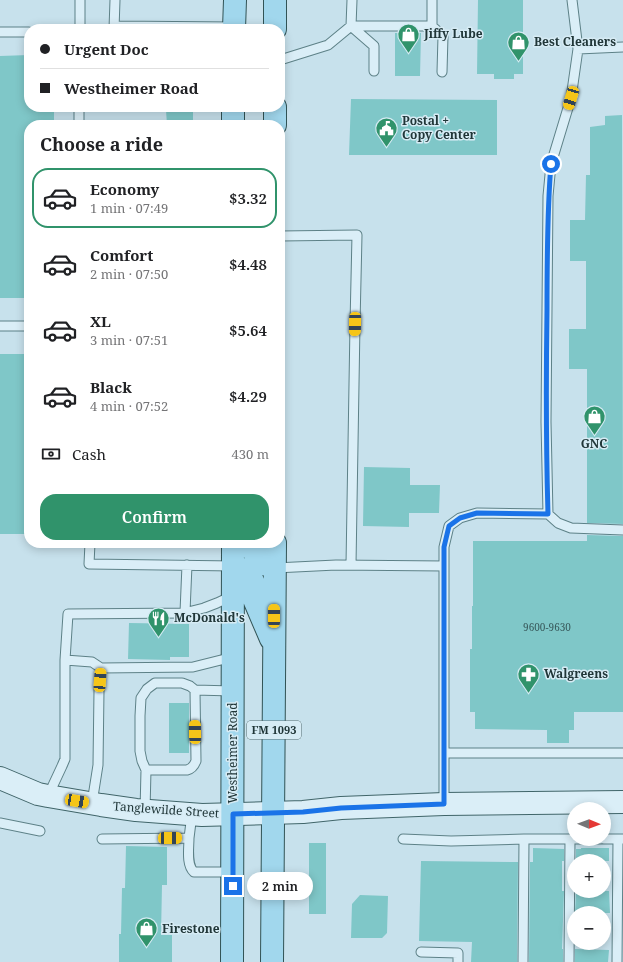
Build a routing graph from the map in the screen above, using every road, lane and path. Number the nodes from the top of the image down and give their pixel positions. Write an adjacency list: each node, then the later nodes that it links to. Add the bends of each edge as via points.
1 (80, 0): 8 (lane)
2 (115, 0): 9 (lane)
3 (235, 0): 10 (main road)
4 (274, 0): 11 (main road)
5 (352, 0): 12 (lane)
6 (432, 0): 13 (lane)
7 (572, 0): 17 (lane)
8 (80, 24)
9 (114, 24)
10 (234, 24)
11 (275, 24)
12 (351, 26): 13 (lane); 18 (lane, via 328,45); 19 (lane, via 374,46)
13 (432, 26): 20 (lane, via 442,36)
14 (0, 32): 15 (lane)
15 (24, 32)
16 (623, 47): 17 (lane)
17 (578, 49): 24 (lane, via 571,98 551,164 548,196)
18 (285, 58)
19 (374, 71)
20 (442, 72)
21 (285, 236): 31 (lane, via 357,235)
22 (0, 326): 23 (lane)
23 (24, 326)
24 (548, 514): 25 (lane, via 558,523 571,528); 33 (lane, via 477,513 460,518 449,526 444,547)
25 (623, 530)
26 (90, 548): 30 (lane, via 89,564)
27 (234, 548): 32 (main road, Westheimer Road / FM 1093)
28 (253, 548): 34 (main road, via 255,556 260,561)
29 (275, 548): 34 (main road, FM 1093)
30 (186, 565): 32 (lane); 36 (lane)
31 (351, 565): 33 (lane); 34 (lane)
32 (234, 566): 35 (main road, Westheimer Road / FM 1093); 37 (main road, via 251,576 254,584 253,597)
33 (444, 566): 43 (lane)
34 (274, 568): 37 (main road, FM 1093)
35 (233, 596): 36 (lane, via 204,608); 38 (main road, Westheimer Road / FM 1093)
36 (185, 612): 39 (lane, via 68,614)
37 (275, 647): 52 (main road, FM 1093)
38 (233, 657): 40 (lane, via 193,668); 42 (main road, Westheimer Road / FM 1093)
39 (65, 660): 40 (lane, via 92,662); 47 (lane, via 65,759)
40 (101, 668): 49 (lane, via 98,765)
41 (195, 690): 42 (lane); 45 (lane, via 194,766 187,770); 45 (lane, via 182,683 155,683 141,698 140,751)
42 (233, 691): 54 (main road, Westheimer Road / FM 1093)
43 (444, 753): 44 (lane); 50 (lane)
44 (623, 753)
45 (146, 770): 51 (lane)
46 (0, 778): 47 (street, Tanglewilde Street)
47 (48, 796): 49 (street, Tanglewilde Street)
48 (623, 802): 50 (street, Tanglewilde Street)
49 (92, 803): 51 (street, Tanglewilde Street)
50 (444, 804): 52 (street, Tanglewilde Street)
51 (145, 810): 53 (street, Tanglewilde Street)
52 (273, 813): 54 (street, Tanglewilde Street); 67 (main road, FM 1093)
53 (192, 814): 54 (street, Tanglewilde Street); 57 (lane)
54 (233, 814): 64 (main road, Westheimer Road / FM 1093)
55 (0, 823): 56 (lane)
56 (40, 831)
57 (189, 838): 58 (lane); 64 (lane, via 191,870)
58 (102, 839)
59 (402, 839): 60 (lane)
60 (524, 839): 62 (lane); 69 (lane)
61 (620, 839): 71 (lane)
62 (567, 840)
63 (570, 846): 70 (lane)
64 (233, 872): 66 (main road, Westheimer Road / FM 1093)
65 (421, 952): 68 (lane, via 458,953)
66 (232, 962)
67 (272, 962)
68 (458, 962)
69 (523, 962)
70 (570, 962)
71 (617, 962)

